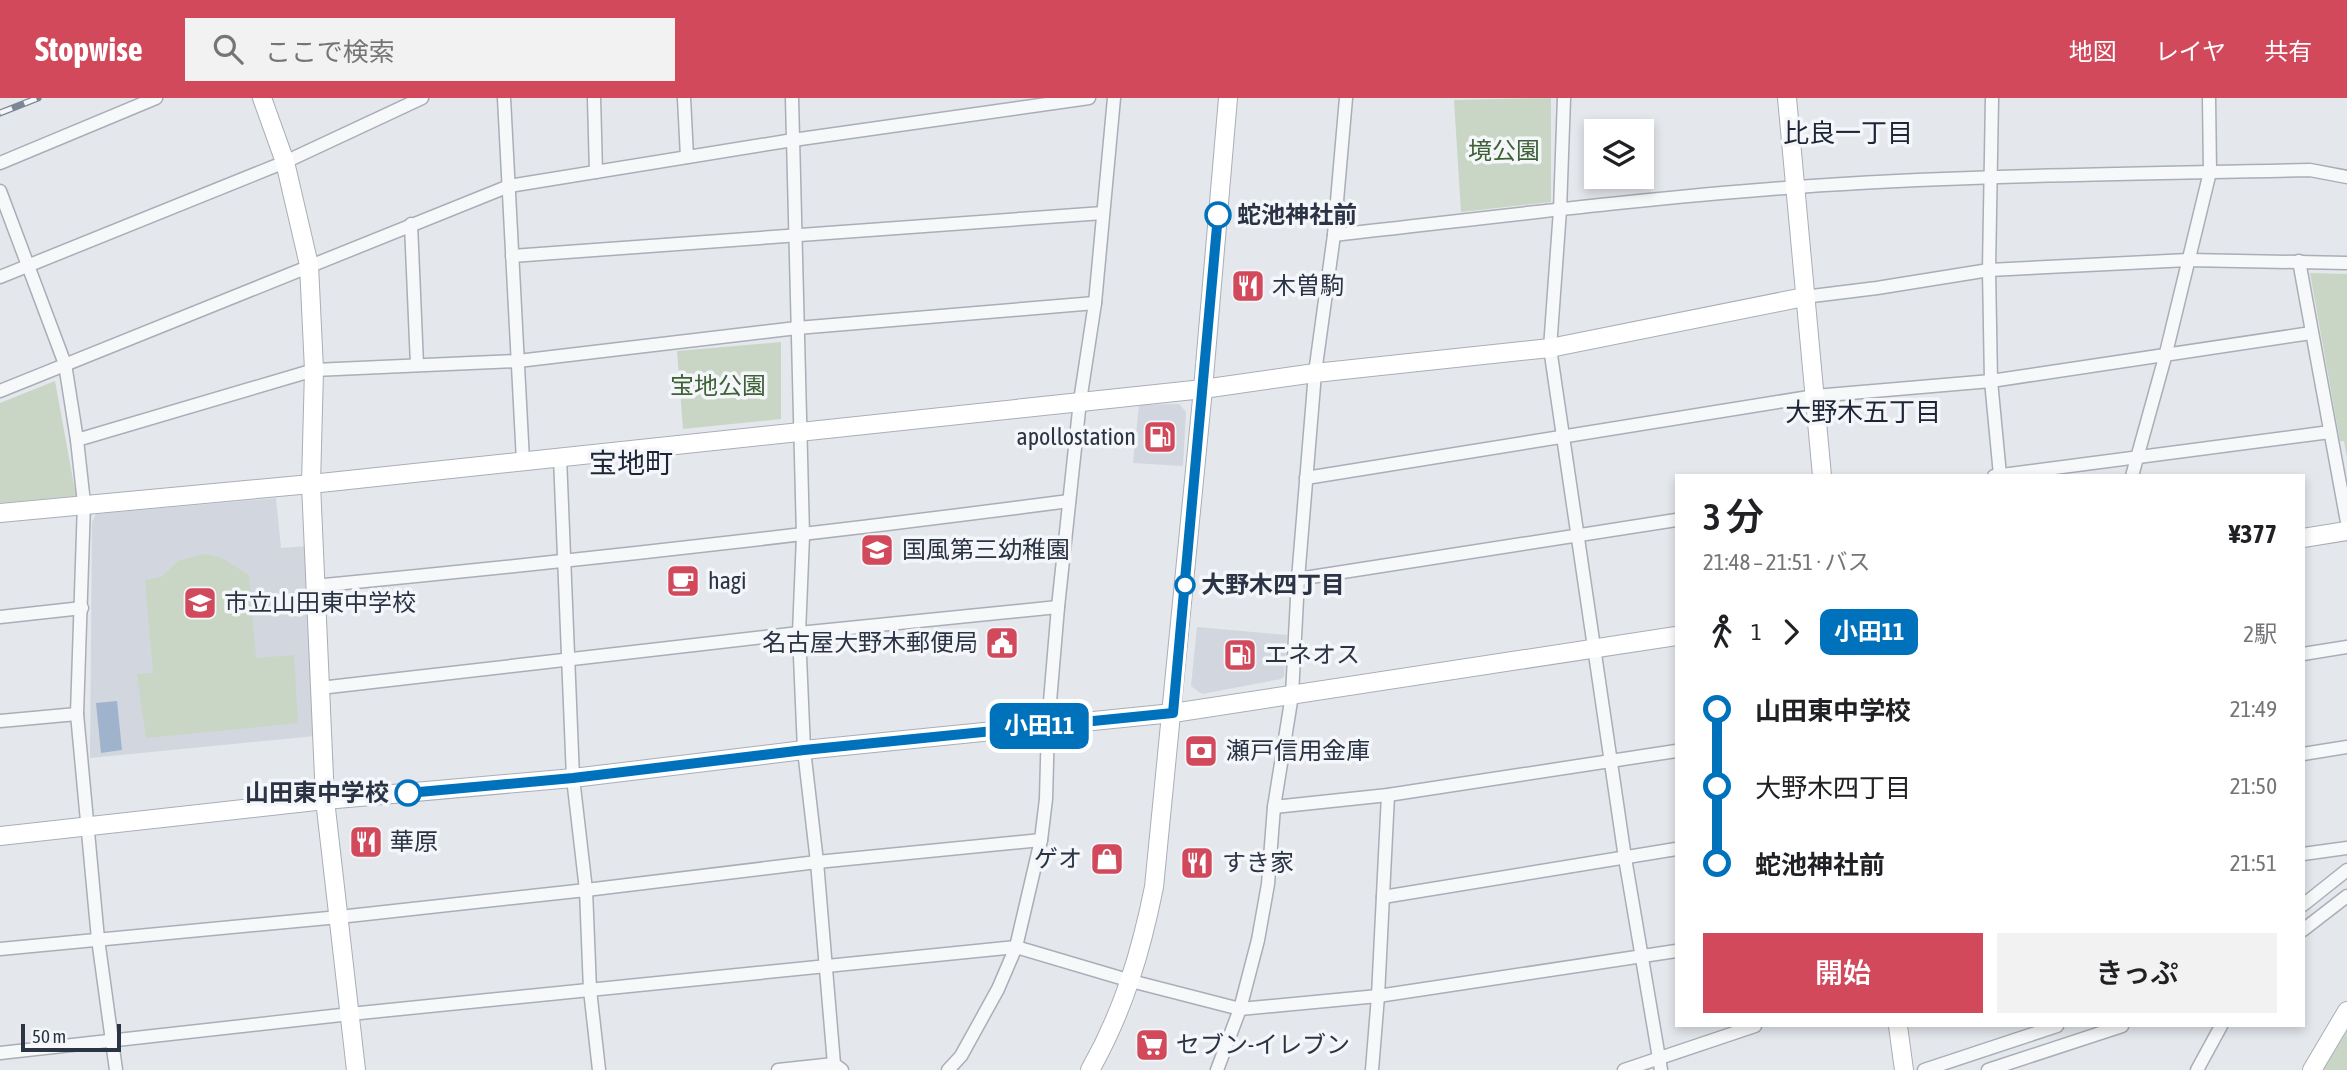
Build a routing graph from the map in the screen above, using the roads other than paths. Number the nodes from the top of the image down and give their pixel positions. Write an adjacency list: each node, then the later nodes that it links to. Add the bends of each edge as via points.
1 (156, 98): 20 (street)
2 (262, 98): 19 (street)
3 (422, 98): 19 (street)
4 (504, 98): 25 (street)
5 (594, 98): 21 (street)
6 (684, 98): 18 (street)
7 (792, 98): 17 (street)
8 (1089, 98): 16 (street)
9 (1114, 98): 29 (street)
10 (1228, 98): 53 (street)
11 (1346, 98): 32 (street)
12 (1564, 98): 28 (street)
13 (1787, 98): 26 (street)
14 (1992, 98): 23 (street)
15 (2209, 98): 22 (street)
16 (1008, 104): 17 (street)
17 (793, 140): 18 (street); 31 (street)
18 (687, 157): 21 (street)
19 (285, 162): 37 (street); 38 (street)
20 (0, 163)
21 (596, 172): 25 (street)
22 (2210, 172): 23 (street); 24 (street, via 2310,170); 34 (street)
23 (1989, 176): 26 (street); 39 (street)
24 (2347, 177)
25 (509, 186): 30 (street); 33 (street)
26 (1796, 187): 28 (street); 41 (street)
27 (0, 191): 37 (street)
28 (1560, 210): 32 (street); 45 (street)
29 (1103, 213): 31 (street); 42 (street)
30 (411, 225): 38 (street); 49 (street)
31 (795, 235): 33 (street); 43 (street)
32 (1334, 235): 51 (street)
33 (512, 256): 47 (street)
34 (2188, 260): 35 (street); 39 (street); 46 (street)
35 (2300, 261): 36 (street); 44 (street)
36 (2347, 263)
37 (29, 264): 40 (street); 48 (street)
38 (309, 265): 48 (street); 50 (street)
39 (1989, 270): 41 (street); 52 (street)
40 (0, 276)
41 (1804, 298): 45 (street); 55 (street)
42 (1095, 303): 43 (street); 56 (street)
43 (797, 328): 47 (street); 57 (street)
44 (2311, 333): 46 (street); 58 (street)
45 (1550, 348): 51 (street); 59 (street)
46 (2165, 357): 52 (street); 62 (street)
47 (518, 361): 49 (street); 63 (street)
48 (65, 364): 54 (street); 60 (street)
49 (417, 365): 50 (street)
50 (314, 370): 60 (street); 69 (street)
51 (1315, 373): 53 (street); 68 (street)
52 (1991, 381): 55 (street); 65 (street)
53 (1203, 389): 56 (street); 93 (street)
54 (0, 391)
55 (1815, 396): 59 (street); 64 (street)
56 (1080, 401): 57 (street); 70 (street)
57 (800, 431): 61 (street); 77 (street)
58 (2330, 432): 62 (street); 74 (street)
59 (1564, 437): 68 (street); 76 (street)
60 (77, 440): 71 (street)
61 (560, 457): 63 (street); 79 (street)
62 (2137, 458): 66 (street); 67 (street)
63 (523, 461): 69 (street)
64 (1822, 474)
65 (2000, 474)
66 (2008, 474)
67 (2133, 474)
68 (1306, 478): 80 (street)
69 (311, 484): 71 (street); 81 (street)
70 (1069, 501): 77 (street); 82 (street)
71 (84, 503): 72 (street); 83 (street)
72 (0, 513)
73 (1675, 520): 76 (street)
74 (2347, 522)
75 (2347, 531): 78 (street)
76 (1579, 535): 80 (street); 88 (street)
77 (803, 536): 79 (street); 85 (street)
78 (2305, 538)
79 (565, 562): 81 (street); 90 (street)
80 (1298, 579): 92 (street)
81 (314, 586): 91 (street)
82 (1058, 607): 85 (street); 96 (street)
83 (82, 608): 84 (street); 94 (street)
84 (0, 617)
85 (799, 633): 90 (street); 98 (street)
86 (1675, 636): 88 (street)
87 (2347, 647): 89 (street)
88 (1594, 649): 92 (street); 101 (street)
89 (2305, 654)
90 (570, 659): 91 (street); 102 (street)
91 (320, 688): 104 (street)
92 (1292, 695): 93 (street); 105 (street)
93 (1173, 713): 96 (street); 127 (street, via 1154,887)
94 (77, 714): 95 (street); 106 (street)
95 (0, 721)
96 (1048, 725): 98 (street); 108 (street)
97 (2347, 747): 100 (street)
98 (804, 750): 102 (street); 113 (street)
99 (1675, 751): 101 (street)
100 (2305, 754)
101 (1611, 760): 103 (street); 112 (street)
102 (573, 778): 104 (street); 115 (street)
103 (1388, 795): 105 (street); 117 (street)
104 (326, 800): 106 (street); 119 (street)
105 (1274, 807): 130 (street, via 1268,884)
106 (88, 825): 107 (street); 121 (street)
107 (0, 836)
108 (1041, 840): 113 (street); 122 (street)
109 (2347, 848): 111 (street)
110 (1675, 849): 112 (street)
111 (2305, 854)
112 (1625, 858): 117 (street); 125 (street)
113 (817, 862): 115 (street); 126 (street)
114 (2347, 870): 118 (street)
115 (586, 890): 119 (street); 128 (street)
116 (2347, 896): 120 (street)
117 (1383, 897): 129 (street)
118 (2305, 903)
119 (339, 917): 121 (street); 132 (street)
120 (2305, 928)
121 (99, 939): 123 (street); 138 (street)
122 (1016, 947): 126 (street); 127 (street); 146 (street, via 998,989)
123 (0, 949)
124 (1675, 951): 125 (street)
125 (1641, 958): 129 (street); 140 (street)
126 (826, 965): 128 (street); 141 (street)
127 (1131, 981): 130 (street); 147 (street)
128 (590, 990): 132 (street); 144 (street)
129 (1378, 996): 130 (street); 149 (street)
130 (1240, 1009): 148 (street)
131 (2347, 1011): 155 (street)
132 (350, 1014): 138 (street); 143 (street)
133 (1752, 1027): 140 (street)
134 (1898, 1027): 151 (street)
135 (2054, 1027): 152 (street)
136 (2119, 1027): 153 (street)
137 (2220, 1027): 154 (street)
138 (114, 1041): 139 (street); 142 (street)
139 (0, 1053)
140 (1659, 1064): 150 (street)
141 (838, 1067): 145 (street)
142 (117, 1070)
143 (356, 1070)
144 (599, 1070)
145 (778, 1070)
146 (948, 1070)
147 (1090, 1070)
148 (1217, 1070)
149 (1372, 1070)
150 (1624, 1070)
151 (1904, 1070)
152 (1924, 1070)
153 (1988, 1070)
154 (2197, 1070)
155 (2312, 1070)

